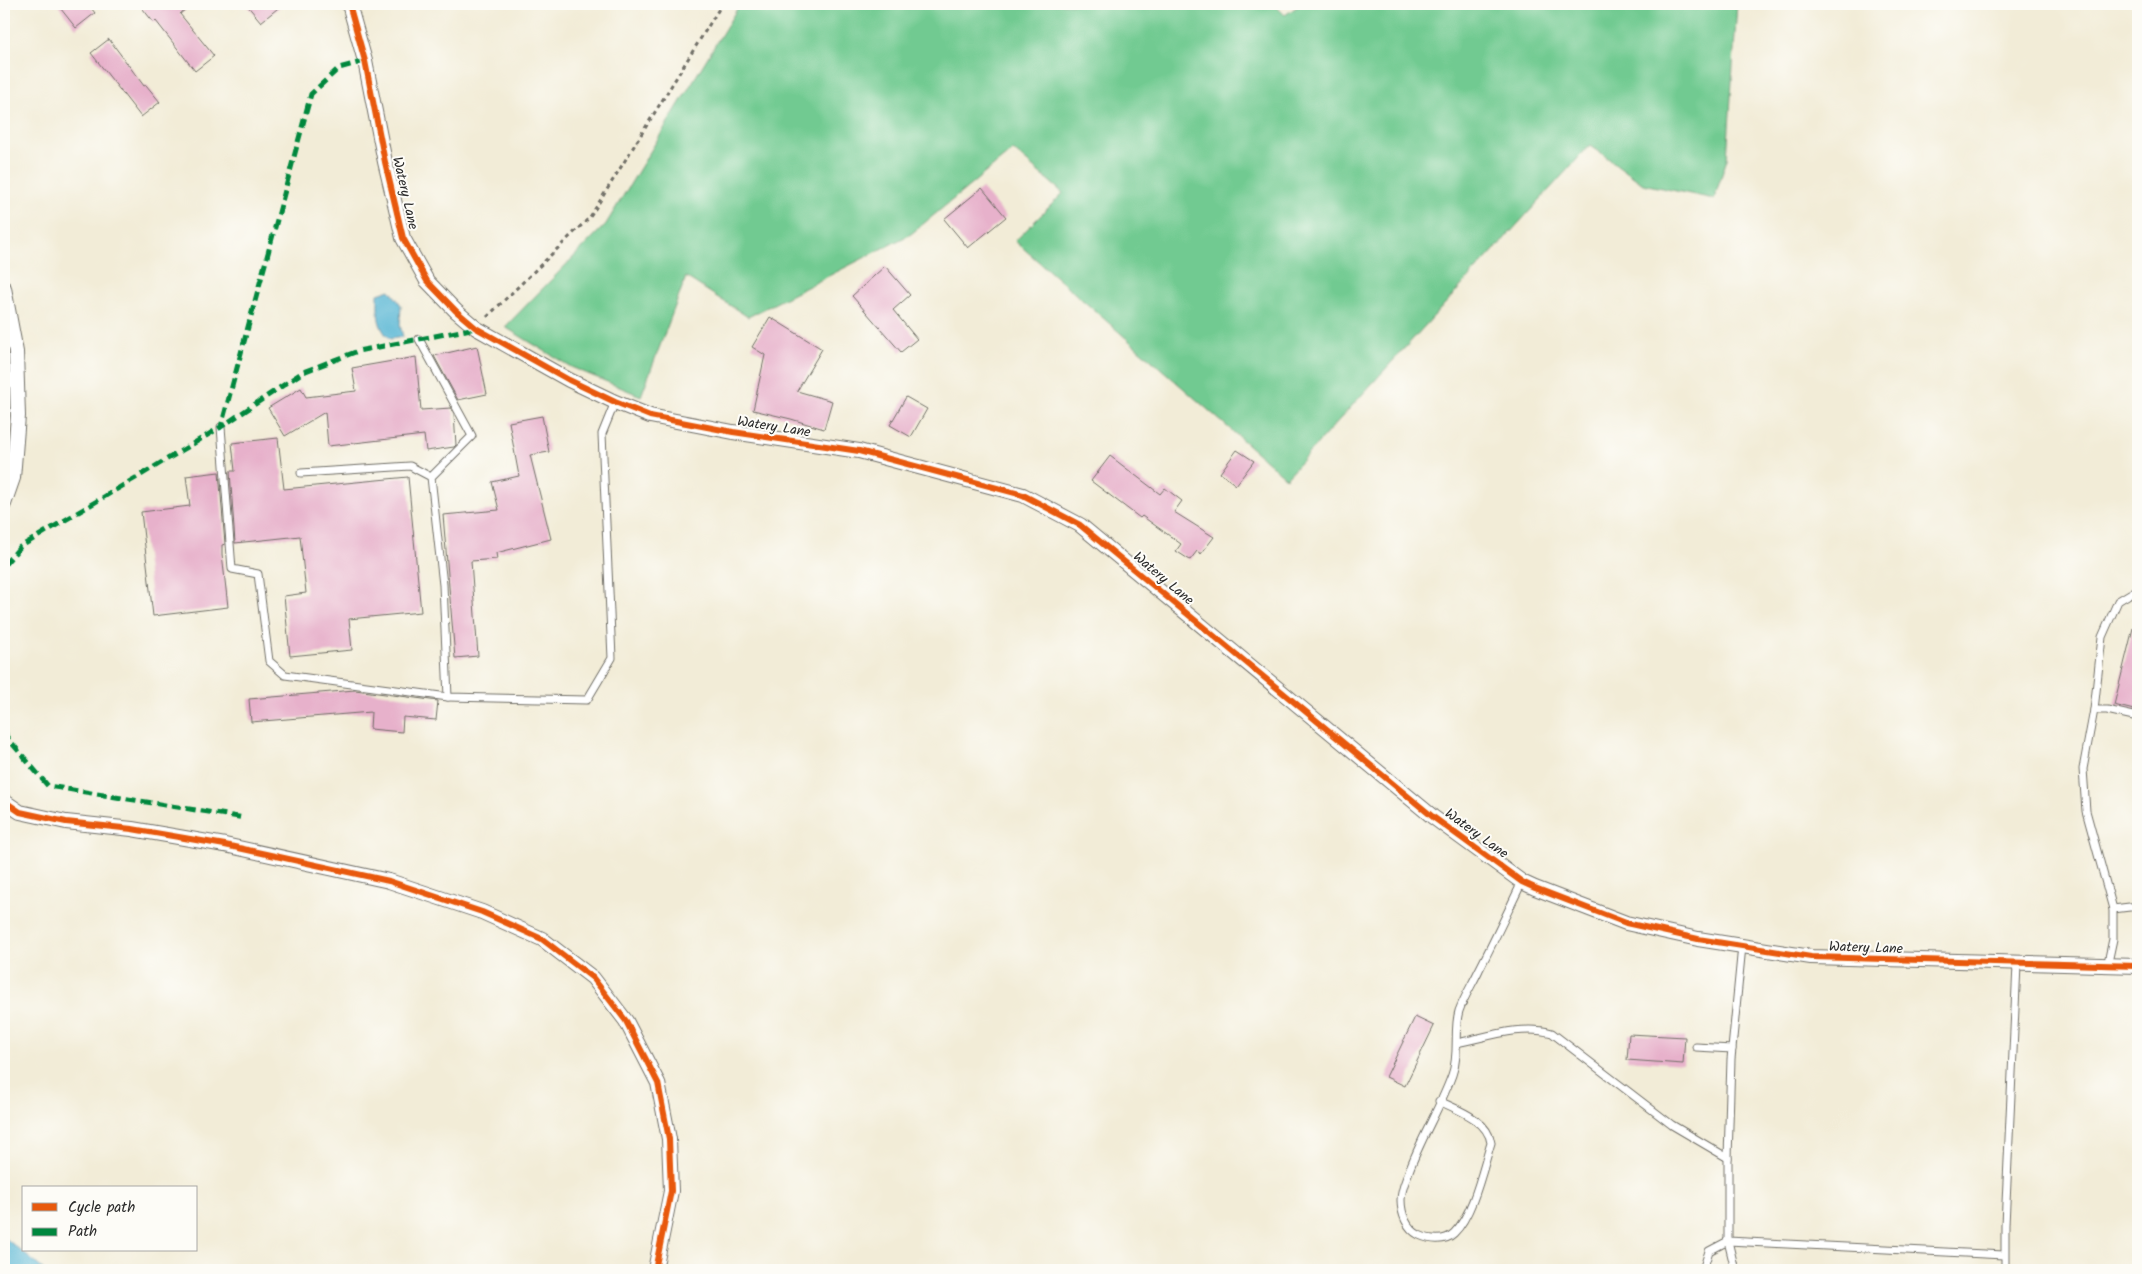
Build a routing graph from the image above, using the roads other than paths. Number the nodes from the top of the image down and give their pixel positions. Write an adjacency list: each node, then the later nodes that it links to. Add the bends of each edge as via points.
1 (349, 4): 4 (street, Watery Lane, via 365,61 403,238 427,281 476,328)
2 (4, 288): 8 (street, via 16,352 18,416 14,478)
3 (419, 339): 7 (lane, via 472,436)
4 (615, 402): 10 (lane, via 602,434 612,658 587,700); 14 (street, Watery Lane, via 660,418 859,451 1023,495 1049,507 1080,525 1433,817)
5 (221, 428): 10 (lane, via 232,569 258,574 269,660 285,675)
6 (301, 473): 7 (lane, via 410,466)
7 (431, 477): 10 (lane, via 443,585)
8 (4, 504)
9 (2138, 589): 11 (lane, via 2118,601 2102,637)
10 (448, 697)
11 (2094, 710): 12 (lane); 16 (lane, via 2083,769 2086,811)
12 (2138, 717)
13 (4, 801): 28 (street, via 20,812 66,822 132,829 225,845 388,881 482,912 542,940 593,978 626,1021 658,1083 668,1139 671,1191)
14 (1522, 882): 17 (street, Watery Lane, via 1626,923); 21 (lane, via 1459,1012)
15 (2138, 906): 16 (lane)
16 (2113, 909): 20 (lane, via 2113,939)
17 (1742, 946): 18 (street, Watery Lane, via 1811,957); 23 (lane)
18 (2017, 965): 20 (street, Watery Lane); 27 (lane)
19 (2138, 966): 20 (street, Watery Lane)
20 (2107, 967)
21 (1457, 1043): 24 (lane, via 1456,1061); 25 (lane, via 1525,1030 1540,1029 1552,1033 1672,1125)
22 (1696, 1047): 23 (lane)
23 (1732, 1049): 25 (lane)
24 (1439, 1101): 24 (lane, via 1416,1150 1401,1200 1406,1224 1426,1238 1440,1240 1453,1235 1469,1209 1491,1143 1490,1135 1483,1126)
25 (1728, 1158): 26 (lane)
26 (1728, 1241): 27 (lane); 29 (lane, via 1709,1251); 30 (lane)
27 (2004, 1255): 31 (lane)
28 (655, 1270)
29 (1702, 1270)
30 (1735, 1270)
31 (2005, 1270)

